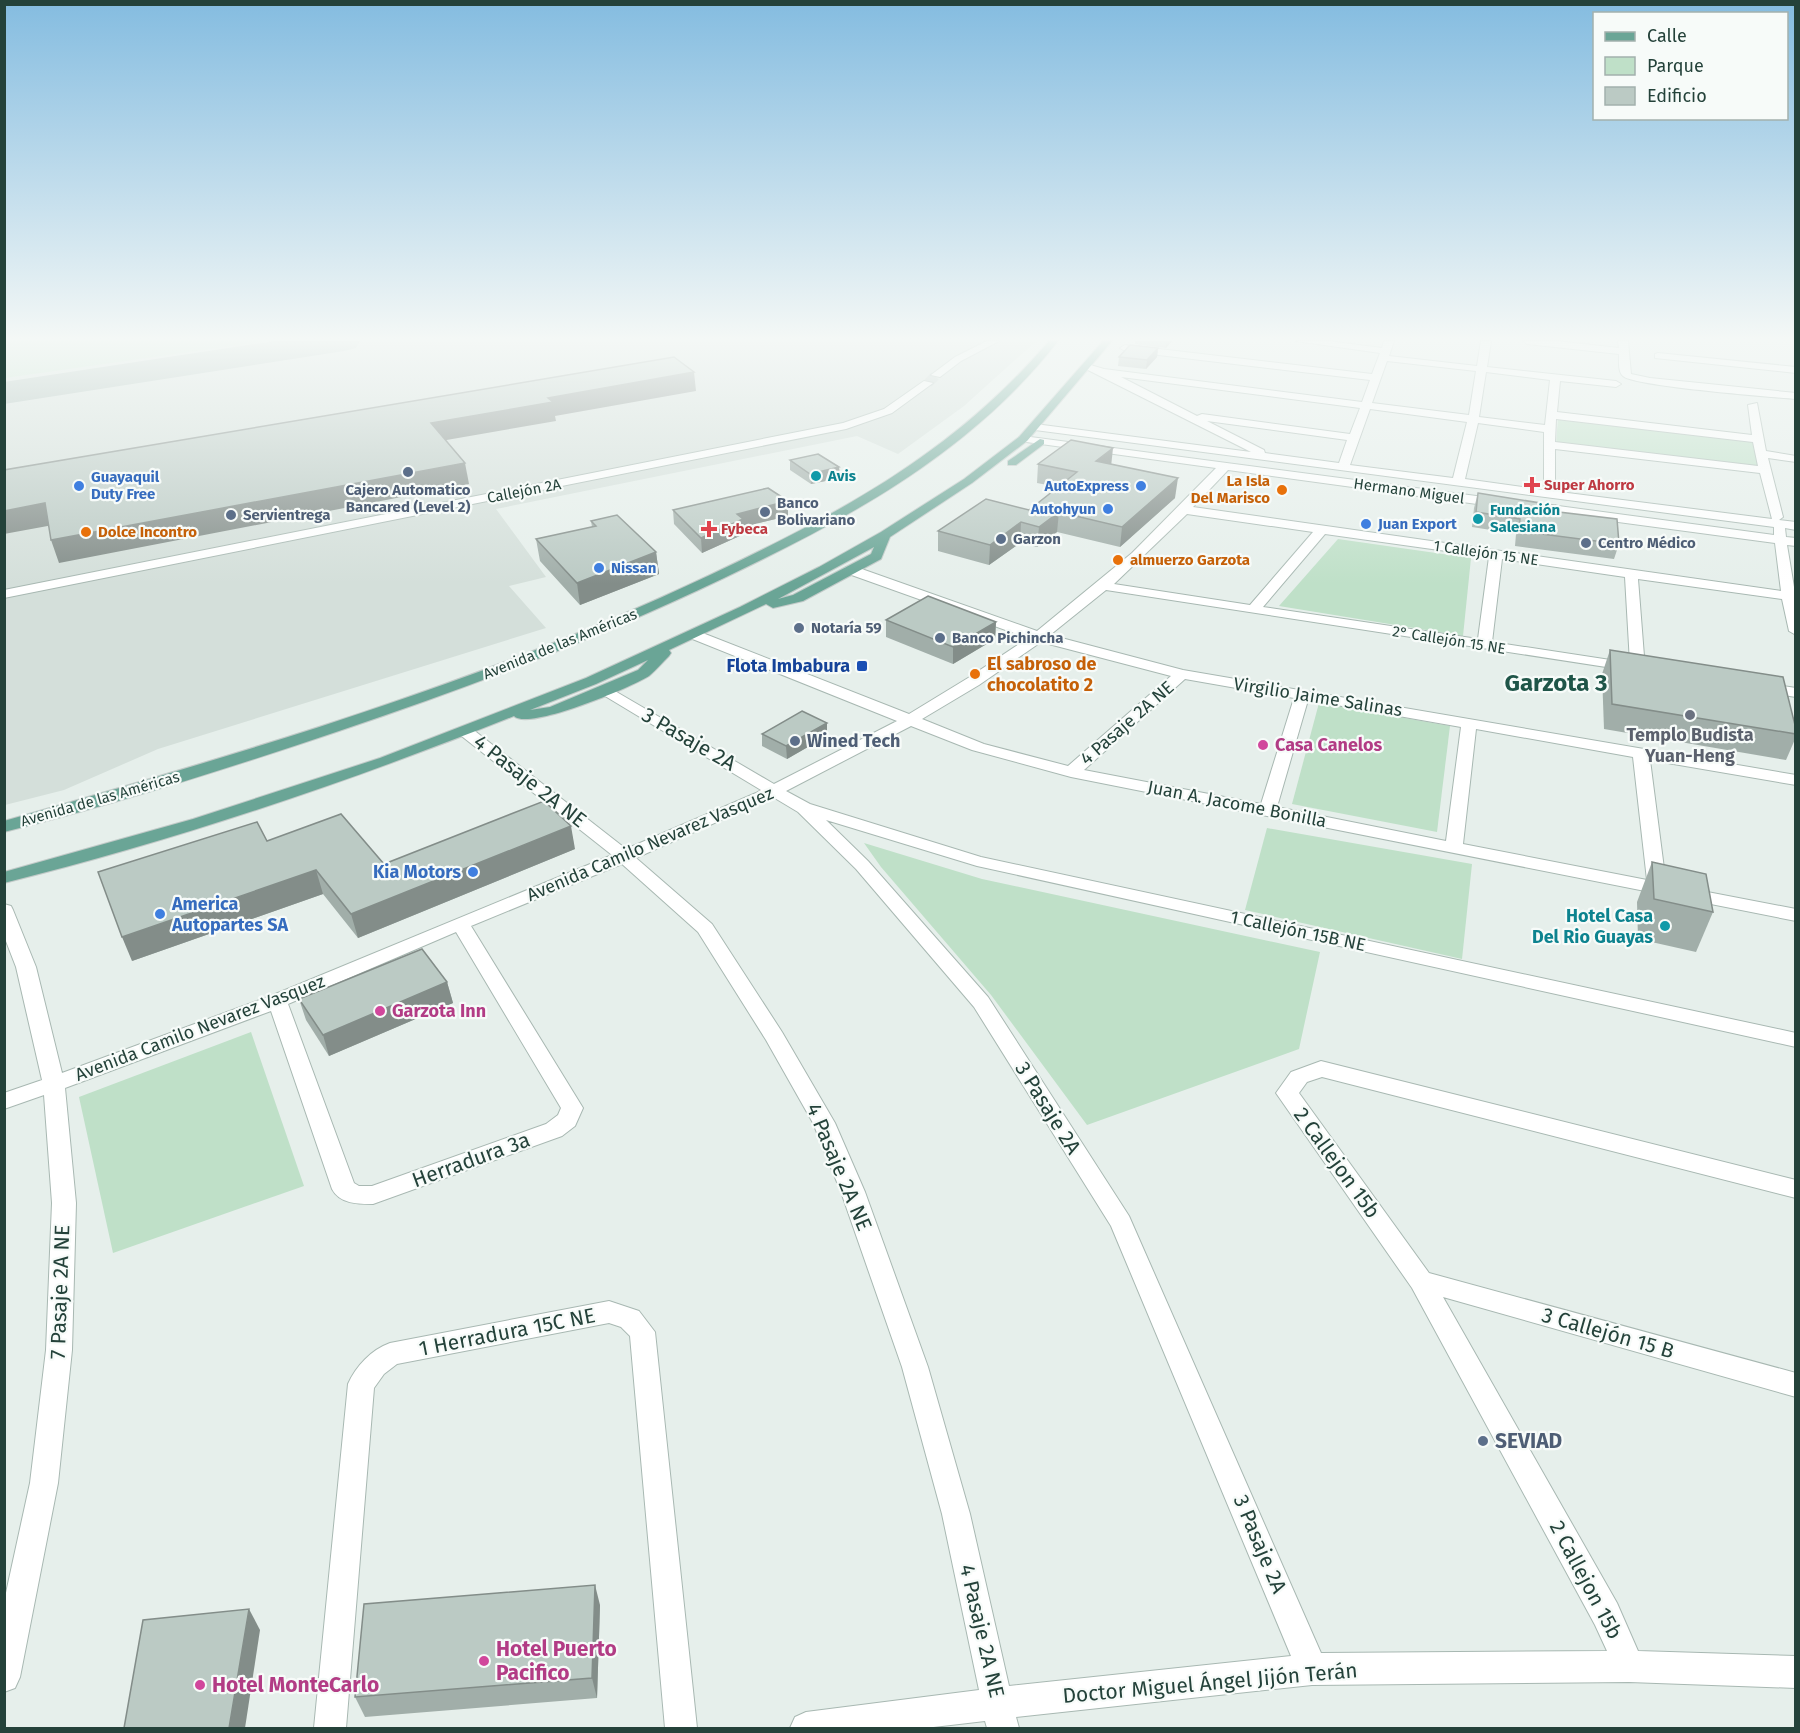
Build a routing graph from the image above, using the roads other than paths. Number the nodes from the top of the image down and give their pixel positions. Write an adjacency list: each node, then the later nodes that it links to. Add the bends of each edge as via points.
1 (859, 422): 39 (street, Callejón 2A)
2 (975, 422): 58 (main road, Avenida de las Américas, via 928,459 847,510 746,563 619,621 480,676)
3 (1039, 422): 12 (main road)
4 (1201, 422): 20 (street)
5 (1237, 422): 14 (street)
6 (1360, 422): 14 (street)
7 (1472, 422): 25 (street)
8 (1495, 422): 13 (street)
9 (1551, 422): 13 (street)
10 (1611, 422): 16 (street)
11 (1756, 422): 16 (street)
12 (1035, 427): 15 (main road); 20 (street, Hermano Miguel)
13 (1550, 429): 18 (street)
14 (1354, 438): 23 (street)
15 (1023, 439): 17 (street, Hermano Miguel); 27 (main road)
16 (1759, 439): 19 (street)
17 (1041, 442): 22 (street, Hermano Miguel); 27 (main road, via 954,504)
18 (1549, 445): 24 (street); 26 (street)
19 (1761, 454): 21 (street); 24 (street)
20 (1275, 459): 23 (street, Hermano Miguel)
21 (1796, 459)
22 (1224, 466): 28 (street, Avenida Camilo Nevarez Vasquez); 33 (street, Hermano Miguel)
23 (1343, 468): 25 (street, Hermano Miguel)
24 (1766, 470): 29 (street)
25 (1458, 483): 29 (street, Hermano Miguel)
26 (1549, 488)
27 (933, 506): 32 (main road)
28 (1185, 510): 31 (street, 1 Callejón 15 NE); 38 (street, Avenida Camilo Nevarez Vasquez)
29 (1778, 520): 30 (street, Hermano Miguel); 33 (street)
30 (1796, 526)
31 (1322, 530): 35 (street, 1 Callejón 15 NE); 42 (street)
32 (885, 535): 36 (main road, via 876,556); 41 (main road)
33 (1781, 540): 34 (street, Hermano Miguel); 40 (street)
34 (1796, 542)
35 (1496, 555): 37 (street, 1 Callejón 15 NE); 47 (street)
36 (851, 570): 41 (main road, via 798,598); 45 (street, Virgilio Jaime Salinas)
37 (1631, 574): 40 (street, 1 Callejón 15 NE); 47 (street, 2° Callejón 15 NE, via 1644,670)
38 (1103, 586): 42 (street, 2° Callejón 15 NE); 45 (street, Avenida Camilo Nevarez Vasquez)
39 (4, 594)
40 (1791, 604): 43 (street)
41 (745, 610): 44 (main road)
42 (1253, 610): 47 (street, 2° Callejón 15 NE)
43 (1796, 631)
44 (695, 634): 46 (main road); 54 (street, Juan A. Jacome Bonilla)
45 (1039, 637): 48 (street, Virgilio Jaime Salinas); 54 (street, Avenida Camilo Nevarez Vasquez)
46 (674, 644): 50 (main road, via 643,673); 53 (main road)
47 (1484, 645)
48 (1182, 674): 52 (street, Virgilio Jaime Salinas); 59 (street, 4 Pasaje 2A NE)
49 (1750, 686): 51 (street)
50 (603, 690): 53 (main road, via 554,711); 61 (street, 3 Pasaje 2A)
51 (1796, 693)
52 (1302, 695): 55 (street, Virgilio Jaime Salinas); 63 (street)
53 (491, 721): 56 (main road)
54 (909, 721): 59 (street, Juan A. Jacome Bonilla, via 978,747); 61 (street, Avenida Camilo Nevarez Vasquez)
55 (1469, 722): 57 (street, Virgilio Jaime Salinas); 67 (street)
56 (465, 731): 65 (main road); 68 (street, 4 Pasaje 2A NE)
57 (1641, 753): 60 (street, Virgilio Jaime Salinas); 70 (street)
58 (223, 762): 64 (main road, via 159,773); 66 (main road, Avenida de las Américas)
59 (1071, 772): 63 (street, Juan A. Jacome Bonilla)
60 (1796, 780)
61 (777, 790): 62 (street, 3 Pasaje 2A); 68 (street, Avenida Camilo Nevarez Vasquez)
62 (804, 808): 76 (street, 1 Callejón 15B NE, via 978,861); 83 (street, 3 Pasaje 2A, via 862,865 981,1002 1120,1223)
63 (1268, 810): 67 (street, Juan A. Jacome Bonilla)
64 (4, 815)
65 (198, 823): 69 (main road); 71 (main road, via 161,842)
66 (4, 827)
67 (1454, 847): 70 (street, Juan A. Jacome Bonilla)
68 (625, 857): 74 (street, Avenida Camilo Nevarez Vasquez); 86 (street, 4 Pasaje 2A NE, via 705,928 824,1123 853,1192 915,1368 956,1514)
69 (4, 878)
70 (1657, 887): 73 (street, Juan A. Jacome Bonilla)
71 (4, 889)
72 (4, 910): 77 (street, 7 Pasaje 2A NE, via 26,967)
73 (1796, 915)
74 (460, 924): 75 (street, Avenida Camilo Nevarez Vasquez); 75 (street, Herradura 3a, via 572,1108 567,1120 554,1130 373,1195 356,1195 344,1189)
75 (277, 1001): 77 (street, Avenida Camilo Nevarez Vasquez)
76 (1796, 1040)
77 (54, 1084): 78 (street, Avenida Camilo Nevarez Vasquez); 85 (street, 7 Pasaje 2A NE, via 64,1203 59,1350 44,1483)
78 (4, 1101)
79 (1796, 1189): 80 (street, 2 Callejon 15b, via 1321,1069 1299,1077 1287,1093)
80 (1421, 1281): 81 (street, 3 Callejón 15 B); 82 (street, 2 Callejon 15b, via 1606,1614)
81 (1796, 1385)
82 (1629, 1666): 83 (street, Doctor Miguel Ángel Jijón Terán); 84 (street, Doctor Miguel Ángel Jijón Terán)
83 (1312, 1669): 86 (street, Doctor Miguel Ángel Jijón Terán)
84 (1796, 1672)
85 (4, 1677)
86 (1001, 1716): 89 (street, Doctor Miguel Ángel Jijón Terán)
87 (330, 1728): 88 (street, 1 Herradura 15C NE, via 362,1384 390,1354 609,1312 630,1319 642,1332)
88 (681, 1728)
89 (806, 1728)

